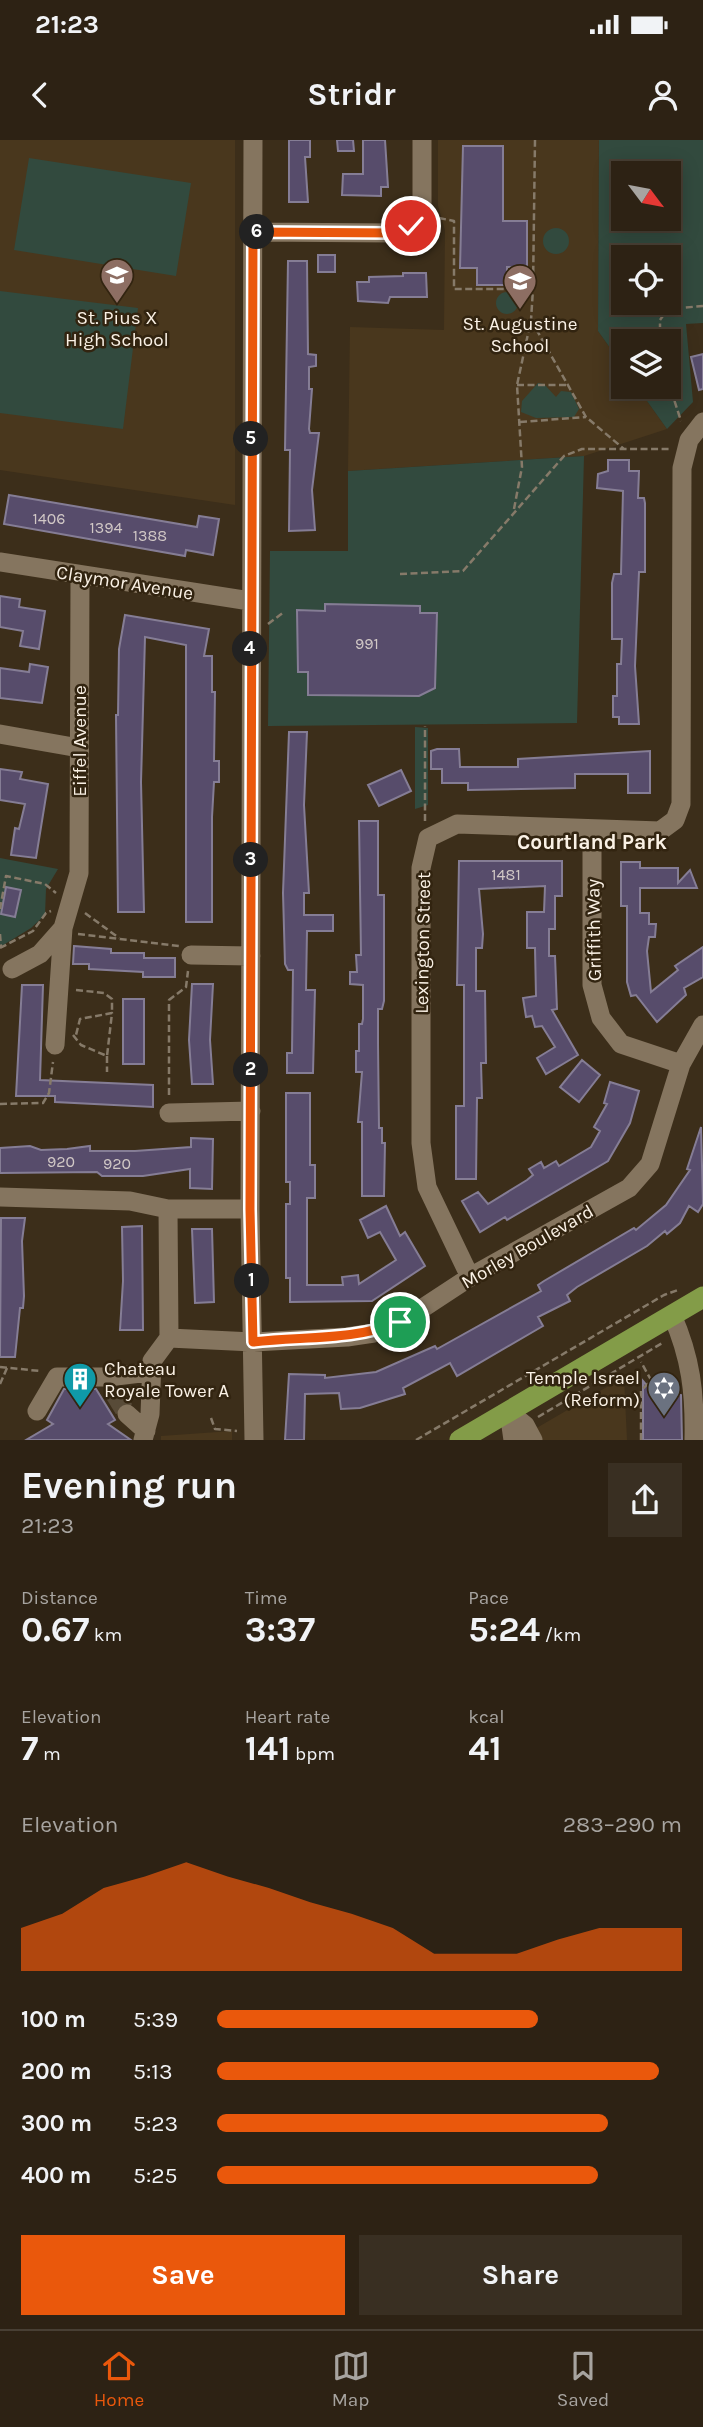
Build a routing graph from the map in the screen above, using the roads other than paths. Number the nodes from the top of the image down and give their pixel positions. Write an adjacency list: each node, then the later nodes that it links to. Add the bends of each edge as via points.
1 (253, 140): 3 (street)
2 (422, 140): 3 (street, via 422,214 411,226 396,233)
3 (253, 232): 7 (street)
4 (694, 435): 10 (street, via 681,497 681,804 675,820 660,831)
5 (0, 562): 6 (street, Claymor Avenue)
6 (80, 576): 7 (street, Claymor Avenue); 9 (street, Eiffel Avenue)
7 (250, 601): 13 (street)
8 (0, 734): 9 (street)
9 (79, 747): 11 (street, Eiffel Avenue, via 79,873)
10 (592, 829): 17 (street, Griffith Way, via 592,985 600,1018 621,1044); 23 (street, Lexington Street, via 457,824 428,838 421,868 421,1143 427,1187)
11 (63, 928): 14 (street, via 40,954); 16 (street)
12 (191, 955): 13 (street)
13 (251, 956): 18 (street)
14 (12, 969)
15 (703, 1025): 17 (street, Morley Boulevard)
16 (56, 1039)
17 (681, 1064): 23 (street, Morley Boulevard, via 650,1164 629,1188)
18 (251, 1111): 19 (street); 22 (street)
19 (169, 1113)
20 (0, 1197): 21 (street, via 130,1201)
21 (168, 1209): 22 (street); 26 (street)
22 (250, 1209): 27 (street)
23 (470, 1277): 27 (street, Morley Boulevard, via 400,1322 374,1333)
24 (693, 1293): 25 (main road)
25 (675, 1322): 31 (main road); 35 (street, via 687,1352 695,1405)
26 (169, 1338): 27 (street, Morley Boulevard); 28 (street)
27 (253, 1342): 33 (street)
28 (149, 1372): 29 (street, via 111,1385 57,1377); 32 (street, via 150,1414)
29 (37, 1411)
30 (127, 1414): 32 (street)
31 (520, 1429): 34 (main road)
32 (144, 1435)
33 (247, 1436)
34 (460, 1440)
35 (694, 1440)

